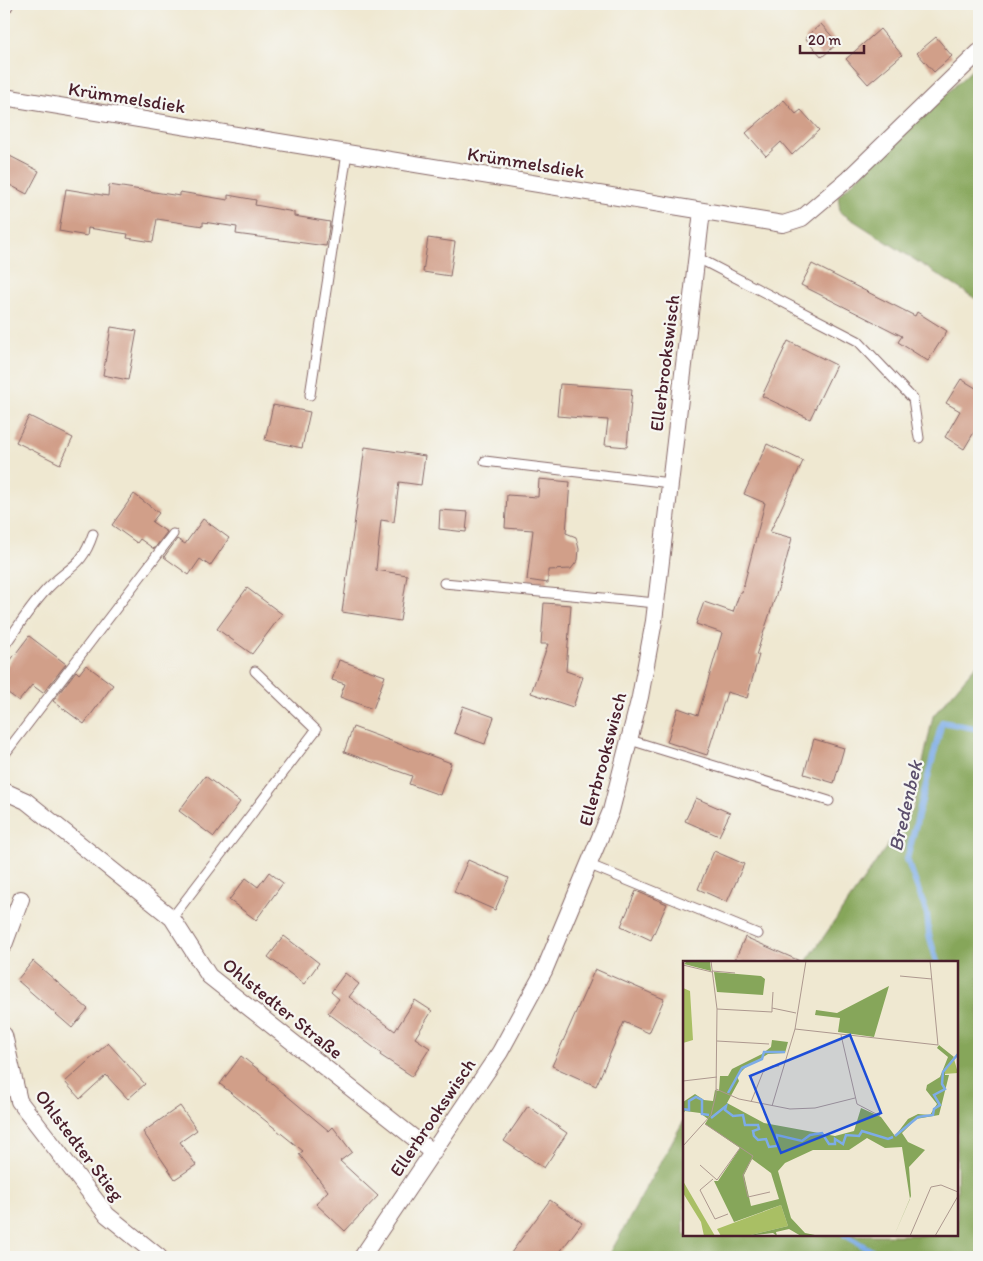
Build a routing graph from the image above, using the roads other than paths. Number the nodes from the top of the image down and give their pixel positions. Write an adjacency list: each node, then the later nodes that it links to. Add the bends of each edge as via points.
1 (979, 52): 4 (street, Krümmelsdiek, via 848,179 802,218 782,224)
2 (4, 97): 3 (street, Krümmelsdiek)
3 (347, 153): 4 (street, Krümmelsdiek); 6 (lane)
4 (702, 211): 5 (street, Ellerbrookswisch)
5 (696, 258): 7 (lane, via 858,341 913,399); 9 (street, Ellerbrookswisch)
6 (310, 395)
7 (919, 438)
8 (485, 461): 9 (lane)
9 (670, 483): 13 (street, Ellerbrookswisch)
10 (94, 534): 14 (lane, via 79,563 50,586)
11 (172, 534): 17 (lane)
12 (444, 583): 13 (lane)
13 (656, 603): 16 (street, Ellerbrookswisch)
14 (4, 646)
15 (255, 671): 22 (lane, via 316,730)
16 (630, 740): 19 (lane); 20 (street, Ellerbrookswisch, via 611,811)
17 (4, 755)
18 (4, 791): 22 (street, Ohlstedter Straße, via 26,801)
19 (828, 801)
20 (590, 865): 23 (lane); 26 (street, Ellerbrookswisch, via 535,987 500,1052)
21 (21, 899): 24 (street)
22 (172, 918): 26 (street, Ohlstedter Straße, via 208,976)
23 (758, 934)
24 (4, 945)
25 (4, 1035): 27 (street, Ohlstedter Stieg, via 19,1101 107,1215)
26 (433, 1153): 28 (street, Ellerbrookswisch)
27 (159, 1257)
28 (362, 1257)

